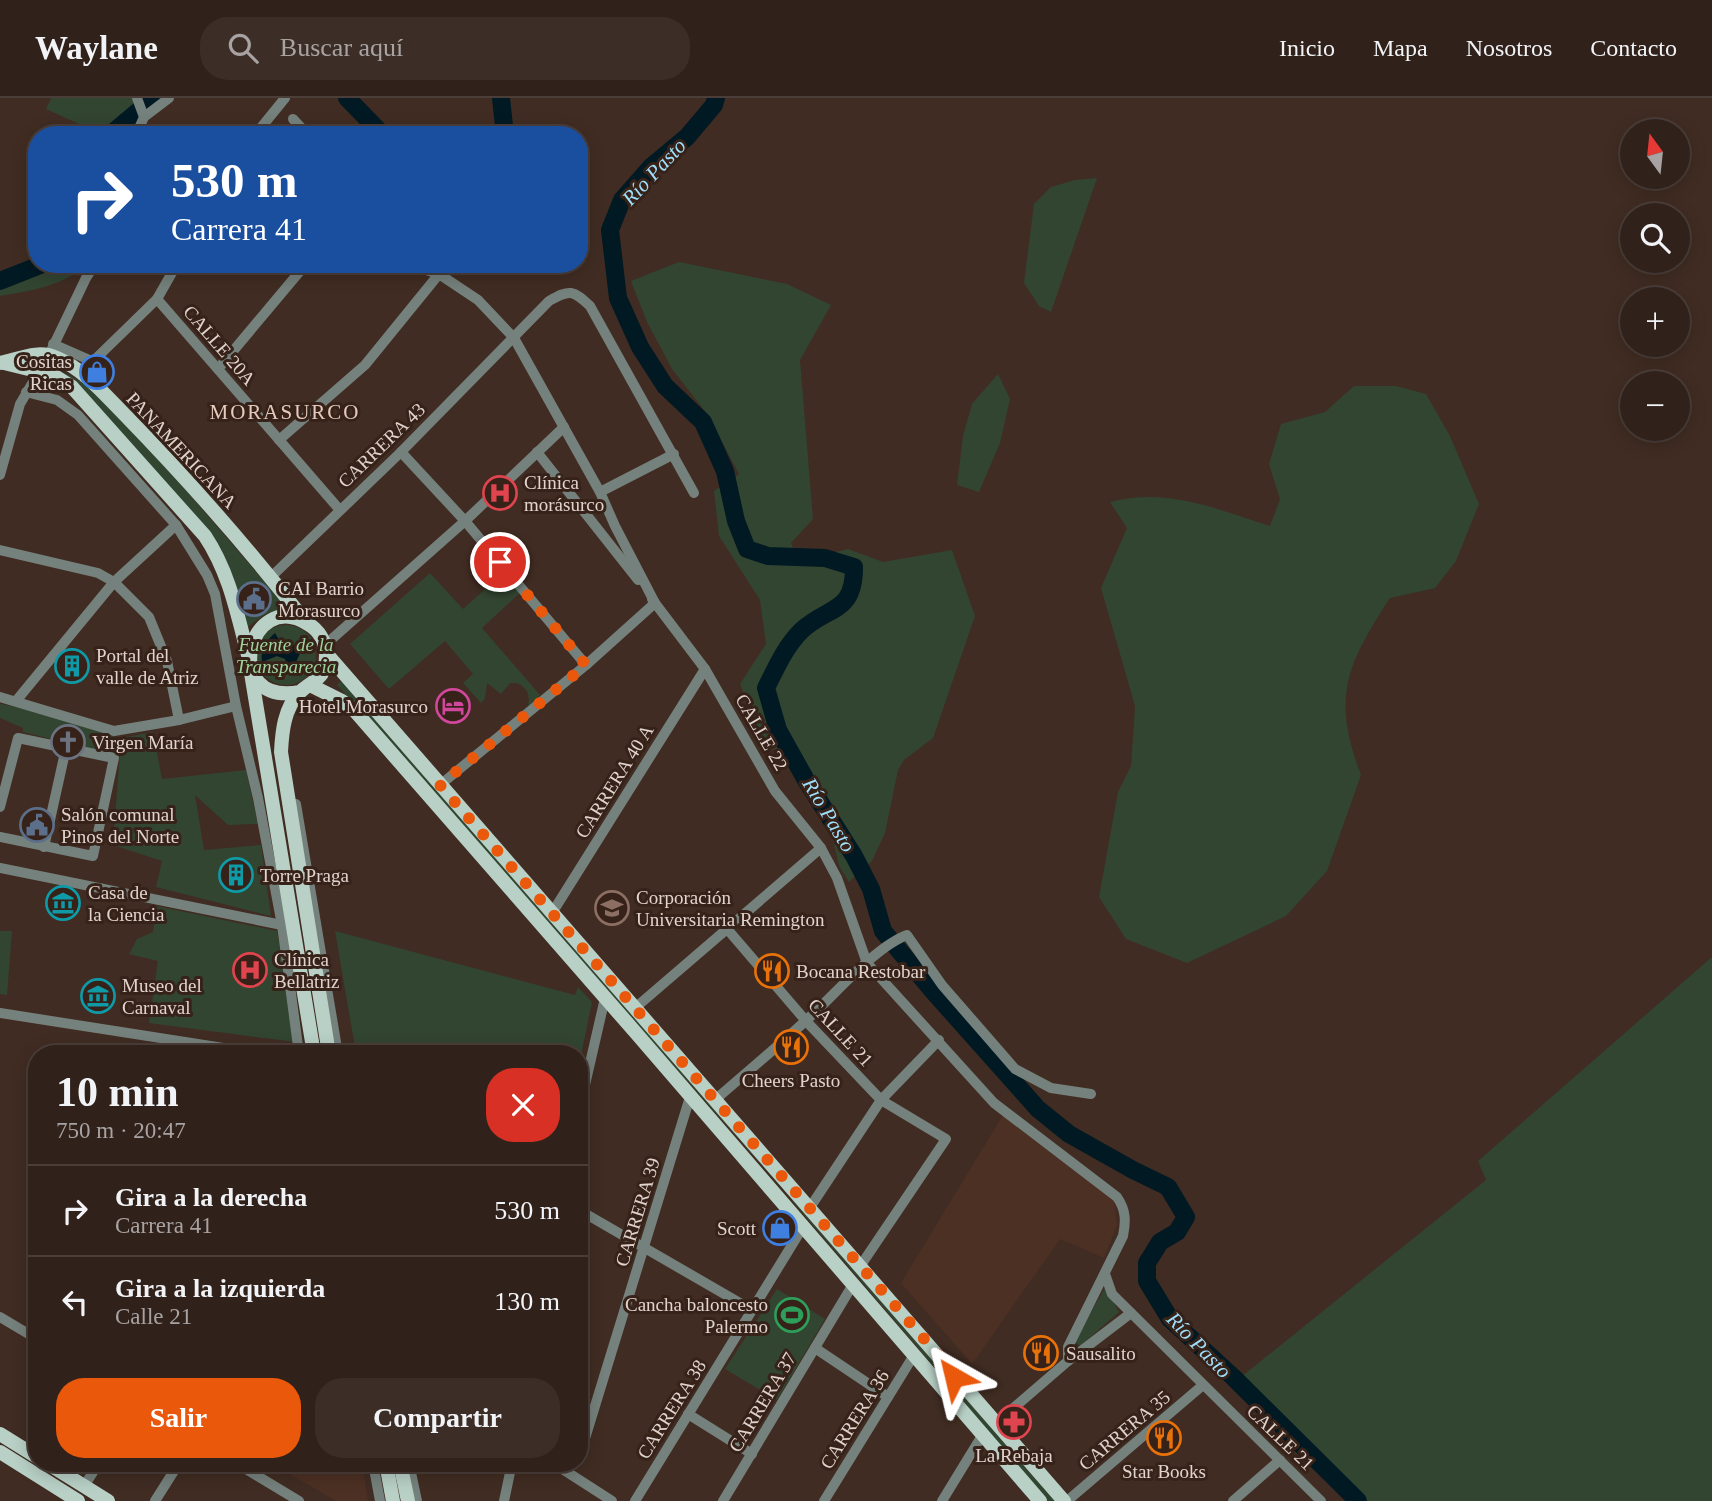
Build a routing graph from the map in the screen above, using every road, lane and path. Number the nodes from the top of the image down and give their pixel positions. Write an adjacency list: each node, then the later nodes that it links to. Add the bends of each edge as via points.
1 (136, 98): 4 (street)
2 (169, 98): 4 (street)
3 (285, 98): 7 (street)
4 (143, 113): 6 (street)
5 (293, 119): 8 (street)
6 (139, 126)
7 (262, 126)
8 (300, 126)
9 (89, 273): 16 (street)
10 (172, 273): 14 (street)
11 (298, 273): 19 (street)
12 (436, 273): 13 (street, CALLE 22)
13 (439, 274): 15 (street, CALLE 22, via 478,300); 24 (street, via 365,365)
14 (157, 299): 17 (street); 19 (street, CALLE 20A)
15 (514, 338): 23 (street, CALLE 22); 25 (street, CARRERA 43); 27 (street, CARRERA 43, via 549,301 576,293 590,306)
16 (51, 349): 17 (street); 18 (main road, PANAMERICANA); 20 (street); 21 (main road, PANAMERICANA)
17 (94, 362): 21 (street)
18 (1, 363): 20 (main road, PANAMERICANA)
19 (218, 369): 24 (street, CALLE 20A)
20 (39, 372): 22 (street); 28 (main road, PANAMERICANA, via 72,387)
21 (82, 372): 36 (main road, PANAMERICANA)
22 (26, 392): 28 (street, via 57,400); 29 (street)
23 (564, 427): 26 (street); 30 (street, CALLE 22)
24 (279, 440): 32 (street, CALLE 20A)
25 (401, 452): 32 (street, CARRERA 43); 33 (street)
26 (537, 452): 33 (street); 38 (street)
27 (674, 454): 30 (street); 31 (street)
28 (127, 461): 34 (street); 41 (main road, PANAMERICANA, via 205,536 219,557)
29 (0, 475)
30 (600, 492): 38 (street, CALLE 22)
31 (694, 493)
32 (339, 509): 36 (street, CARRERA 43)
33 (465, 521): 40 (street); 42 (street)
34 (176, 525): 37 (street); 47 (street, via 215,594)
35 (0, 550): 37 (street, via 98,573)
36 (271, 577): 39 (main road, PANAMERICANA)
37 (114, 582): 46 (street); 48 (street, via 149,617 167,661)
38 (655, 603): 42 (street); 43 (street, CALLE 22)
39 (305, 621): 40 (main road, via 321,635); 41 (main road, via 283,617 262,626 250,646)
40 (326, 649): 44 (main road, via 320,677); 50 (main road)
41 (250, 662): 44 (main road, via 256,679 276,693); 51 (main road, PANAMERICANA)
42 (586, 665): 50 (street)
43 (705, 669): 55 (street, CALLE 22, via 775,790); 57 (street, CARRERA 40 A)
44 (306, 689): 61 (main road, via 354,710); 62 (main road, via 290,707 282,728 281,752)
45 (0, 698): 46 (street)
46 (16, 701): 48 (street, via 114,731)
47 (236, 706): 48 (street); 51 (street)
48 (179, 720)
49 (66, 748): 52 (street, via 18,737); 54 (street); 54 (street, via 114,758 93,856)
50 (440, 785): 57 (main road)
51 (265, 797): 58 (street); 69 (main road, PANAMERICANA)
52 (0, 807)
53 (0, 837): 54 (street)
54 (44, 847)
55 (821, 848): 59 (street); 60 (street, CALLE 22)
56 (0, 868): 58 (street)
57 (552, 913): 63 (main road)
58 (282, 925): 68 (street)
59 (728, 930): 63 (street); 65 (street, CALLE 21)
60 (871, 959): 65 (street); 66 (street, CALLE 22); 73 (street, via 893,940 907,935 942,985 1015,1069 1051,1088)
61 (605, 998): 72 (street); 74 (main road)
62 (324, 1000): 70 (main road); 71 (street)
63 (635, 1009): 75 (main road)
64 (0, 1013): 67 (street)
65 (806, 1021): 75 (street); 76 (street, CALLE 21)
66 (942, 1044): 76 (street); 84 (street, CALLE 22, via 994,1103 1117,1197 1125,1224)
67 (204, 1045)
68 (298, 1045)
69 (312, 1045)
70 (328, 1045)
71 (336, 1045)
72 (588, 1072)
73 (1091, 1094)
74 (690, 1097): 78 (main road); 82 (street, CARRERA 39)
75 (716, 1099): 77 (main road)
76 (881, 1100): 79 (street); 83 (street, CALLE 21, via 946,1139)
77 (782, 1178): 78 (main road, via 771,1179); 79 (main road)
78 (770, 1190): 81 (main road)
79 (809, 1209): 83 (main road)
80 (588, 1215): 82 (street)
81 (803, 1227): 85 (main road); 86 (street, CARRERA 38)
82 (645, 1247): 86 (street); 99 (street, CARRERA 39)
83 (861, 1265): 93 (main road)
84 (1105, 1274): 87 (street, CALLE 21, via 1112,1294); 92 (street, via 1068,1347)
85 (852, 1286): 90 (street, CARRERA 37); 91 (main road)
86 (752, 1310): 97 (street, CARRERA 38)
87 (1131, 1313): 92 (street); 95 (street, CALLE 21)
88 (0, 1317): 89 (street)
89 (28, 1334)
90 (815, 1348): 96 (street); 104 (street, CARRERA 37)
91 (914, 1355): 94 (main road); 96 (street, CARRERA 36)
92 (1068, 1361): 98 (street)
93 (953, 1372): 94 (main road, via 948,1383); 98 (main road)
94 (936, 1379): 101 (main road)
95 (1203, 1385): 105 (street, CALLE 21); 138 (street, CARRERA 35)
96 (888, 1397): 135 (street, CARRERA 36)
97 (688, 1414): 104 (street); 133 (street, CARRERA 38)
98 (996, 1423): 119 (main road)
99 (588, 1429)
100 (0, 1434): 102 (main road)
101 (984, 1434): 122 (main road); 136 (street)
102 (28, 1451)
103 (0, 1452): 106 (main road)
104 (752, 1454): 134 (street, CARRERA 37)
105 (1280, 1460): 139 (street); 140 (street, CALLE 21)
106 (28, 1470)
107 (32, 1472): 123 (main road)
108 (61, 1472): 121 (main road)
109 (93, 1472): 121 (street)
110 (173, 1472): 125 (street)
111 (251, 1472): 126 (street)
112 (375, 1472): 127 (street)
113 (388, 1472): 128 (main road)
114 (402, 1472): 129 (main road)
115 (412, 1472): 130 (street)
116 (510, 1472): 131 (street)
117 (567, 1472): 120 (street)
118 (575, 1472): 120 (street)
119 (1040, 1474): 122 (main road, via 1030,1478); 138 (main road)
120 (574, 1476): 132 (street)
121 (84, 1486): 124 (main road)
122 (1027, 1486): 137 (main road)
123 (78, 1501)
124 (108, 1501)
125 (155, 1501)
126 (299, 1501)
127 (380, 1501)
128 (393, 1501)
129 (408, 1501)
130 (417, 1501)
131 (504, 1501)
132 (612, 1501)
133 (635, 1501)
134 (723, 1501)
135 (824, 1501)
136 (942, 1501)
137 (1040, 1501)
138 (1066, 1501)
139 (1233, 1501)
140 (1321, 1501)

